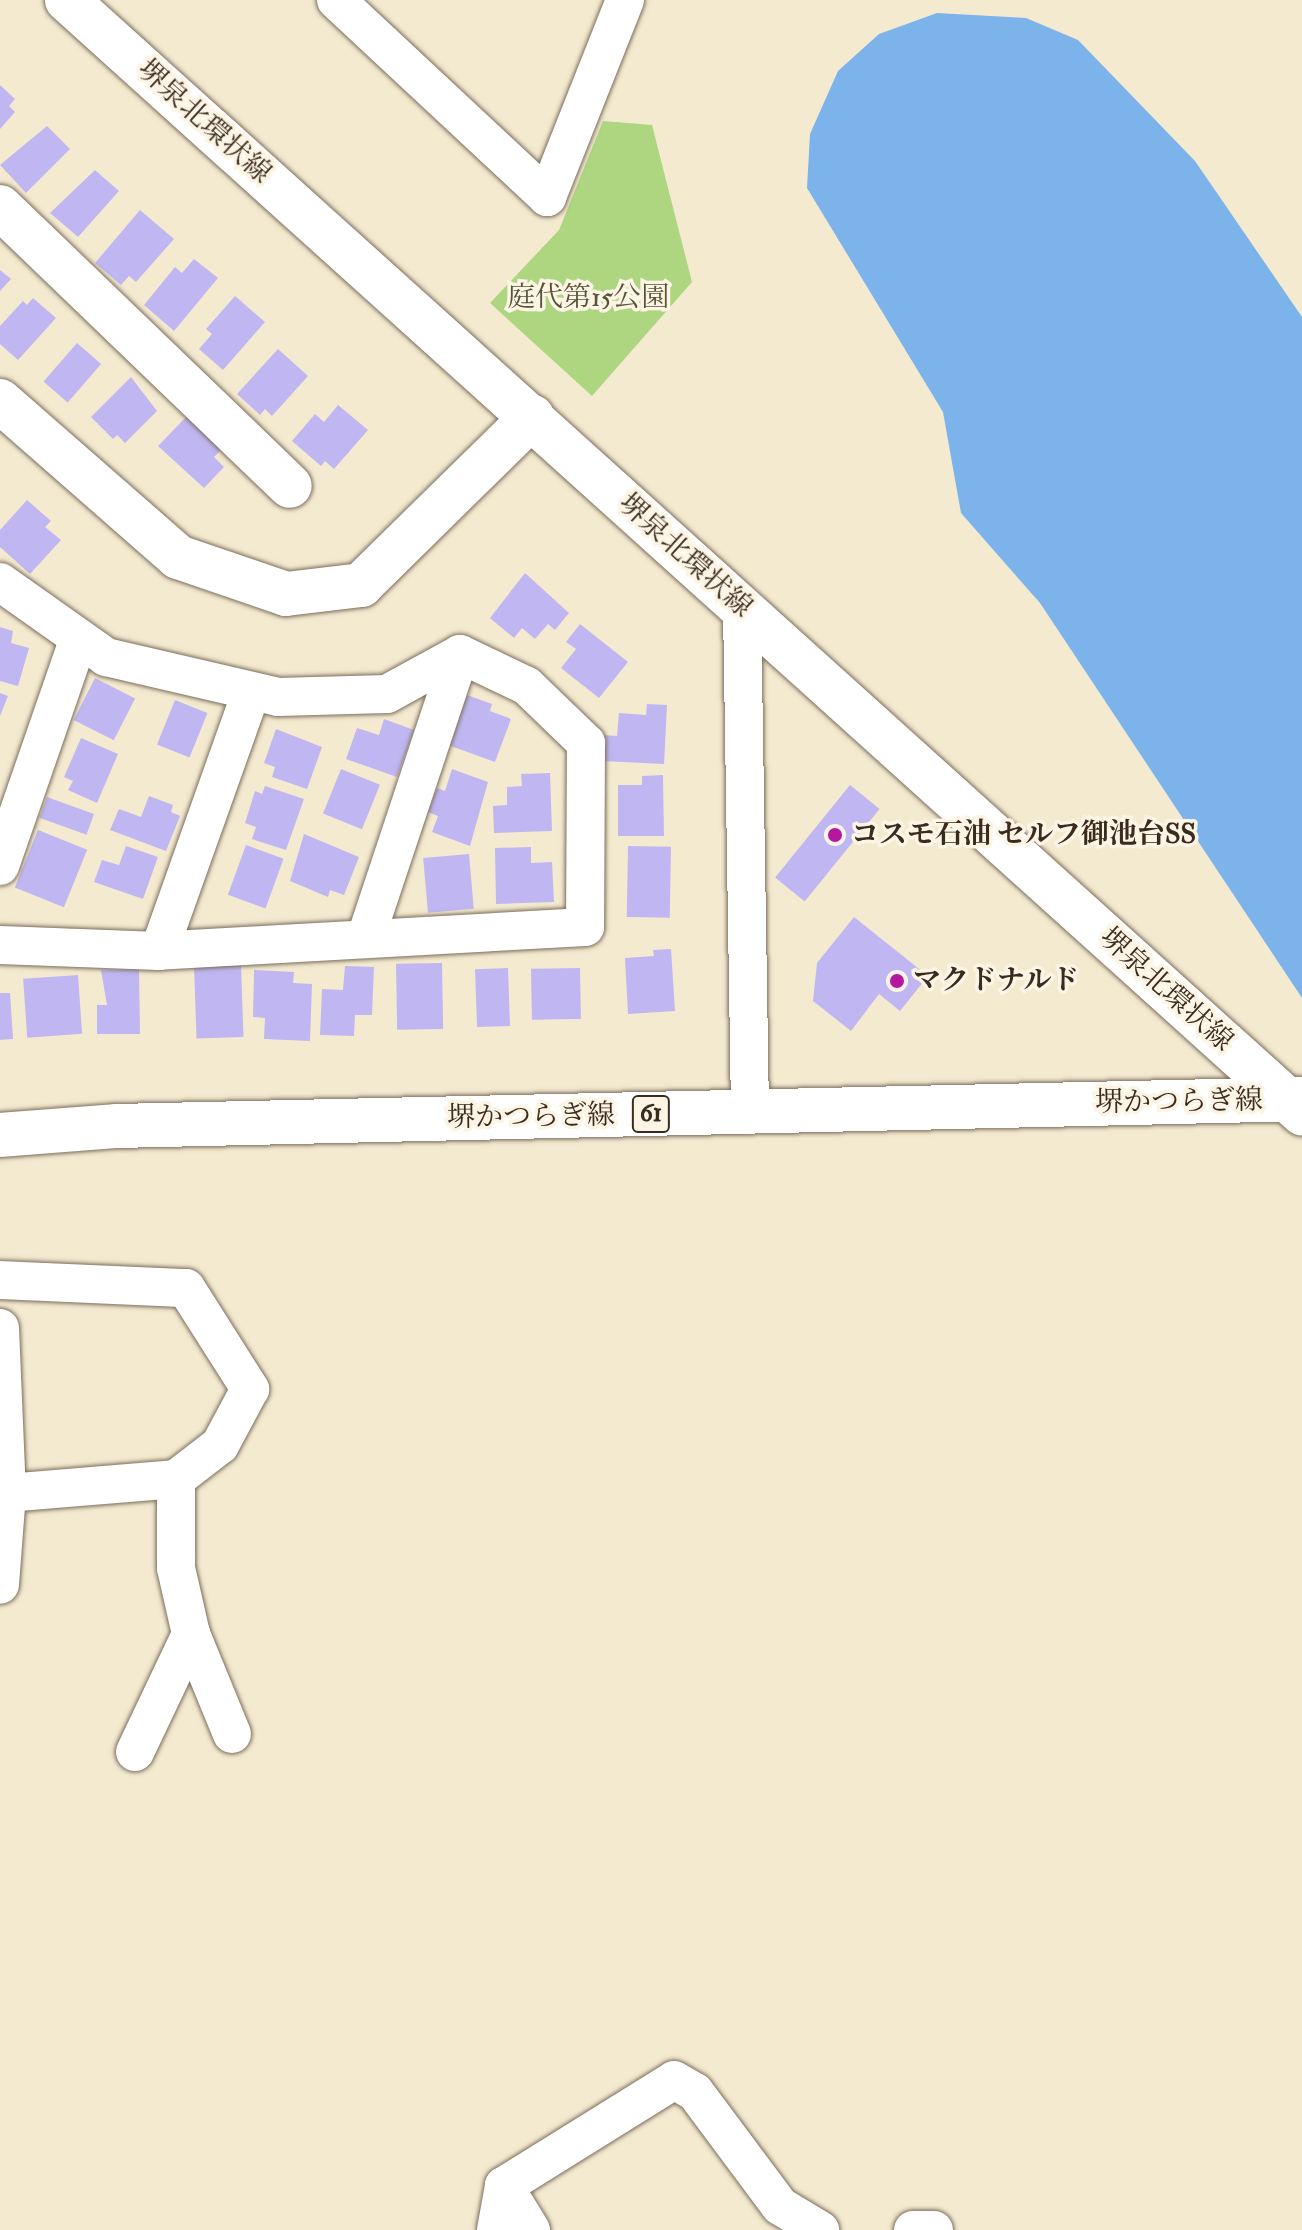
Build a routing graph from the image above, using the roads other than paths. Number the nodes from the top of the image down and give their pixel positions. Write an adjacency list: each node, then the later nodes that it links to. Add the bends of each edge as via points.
1 (67, 0): 6 (main road, 堺泉北環状線)
2 (336, 0): 3 (street, via 547,197)
3 (625, 0)
4 (0, 207): 7 (main road)
5 (0, 401): 6 (main road, via 178,557 286,594 361,585)
6 (532, 417): 9 (main road, 堺泉北環状線)
7 (290, 486)
8 (0, 582): 10 (street)
9 (742, 607): 17 (main road, 堺泉北環状線); 18 (street)
10 (78, 641): 12 (street, via 106,657); 13 (street)
11 (460, 654): 12 (street, via 387,694 278,697); 14 (street); 14 (street, via 527,686 586,743 585,927)
12 (251, 692): 16 (street)
13 (0, 866)
14 (366, 937): 16 (street)
15 (0, 945): 16 (street)
16 (159, 951)
17 (1297, 1104): 18 (main road, 堺かつらぎ線 / 61)
18 (750, 1112): 19 (main road, 堺かつらぎ線 / 61, via 116,1126)
19 (0, 1135)
20 (0, 1280): 22 (street, via 186,1288 250,1389 220,1445)
21 (0, 1328): 23 (street)
22 (176, 1479): 23 (street); 25 (street, via 176,1568)
23 (7, 1493): 24 (street)
24 (0, 1585)
25 (191, 1634): 26 (street); 27 (street)
26 (232, 1734)
27 (135, 1752)
28 (504, 2186): 29 (street); 30 (street); 31 (street, via 674,2080 695,2092 780,2206)
29 (496, 2230)
30 (531, 2230)
31 (820, 2230)
32 (913, 2230): 33 (street)
33 (934, 2230)

